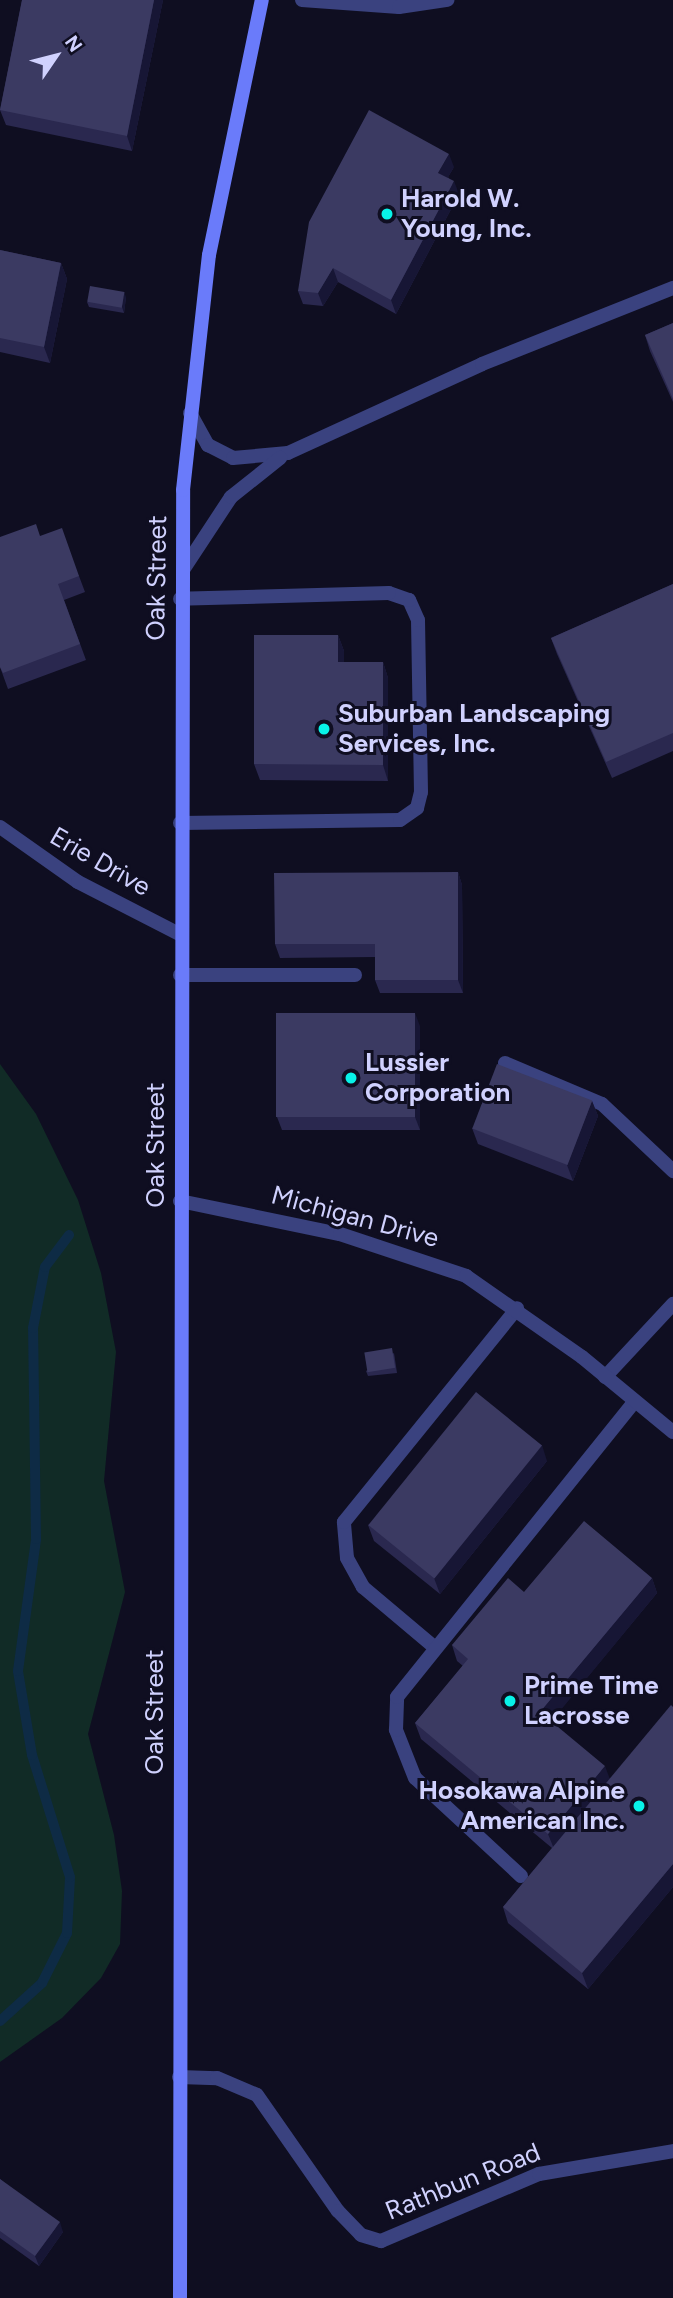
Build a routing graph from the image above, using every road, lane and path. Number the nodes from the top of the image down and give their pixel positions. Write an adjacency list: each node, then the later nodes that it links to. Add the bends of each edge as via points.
1 (262, 0): 5 (main road, Oak Street, via 209,255)
2 (302, 0): 3 (street, via 399,7)
3 (447, 0)
4 (673, 288): 6 (street, via 482,364)
5 (188, 409): 6 (street, via 199,434 226,455 247,460); 7 (main road, Oak Street)
6 (288, 453): 7 (street, via 231,497 198,539)
7 (180, 578): 8 (main road, Oak Street)
8 (180, 599): 9 (main road, Oak Street); 9 (street, via 389,593 409,600 418,620 421,792 417,808 400,820)
9 (180, 823): 11 (main road, Oak Street)
10 (0, 827): 11 (street, Erie Drive, via 78,882)
11 (179, 934): 12 (main road, Oak Street)
12 (180, 975): 13 (street); 16 (main road, Oak Street)
13 (355, 975)
14 (505, 1063): 15 (street, via 602,1104)
15 (673, 1171)
16 (180, 1201): 18 (street, Michigan Drive, via 404,1251 466,1276); 24 (main road, Oak Street)
17 (673, 1304): 19 (street)
18 (517, 1308): 19 (street, Michigan Drive); 22 (street, via 344,1522 347,1558 363,1587)
19 (606, 1377): 20 (street, Michigan Drive)
20 (634, 1402): 21 (street, Michigan Drive); 22 (street)
21 (673, 1432)
22 (433, 1646): 23 (street, via 397,1697 400,1747 425,1791)
23 (521, 1876)
24 (179, 2077): 25 (street, Rathbun Road, via 217,2078 257,2095 338,2211 361,2235 381,2241 539,2174); 26 (main road, Oak Street)
25 (673, 2151)
26 (180, 2298)

